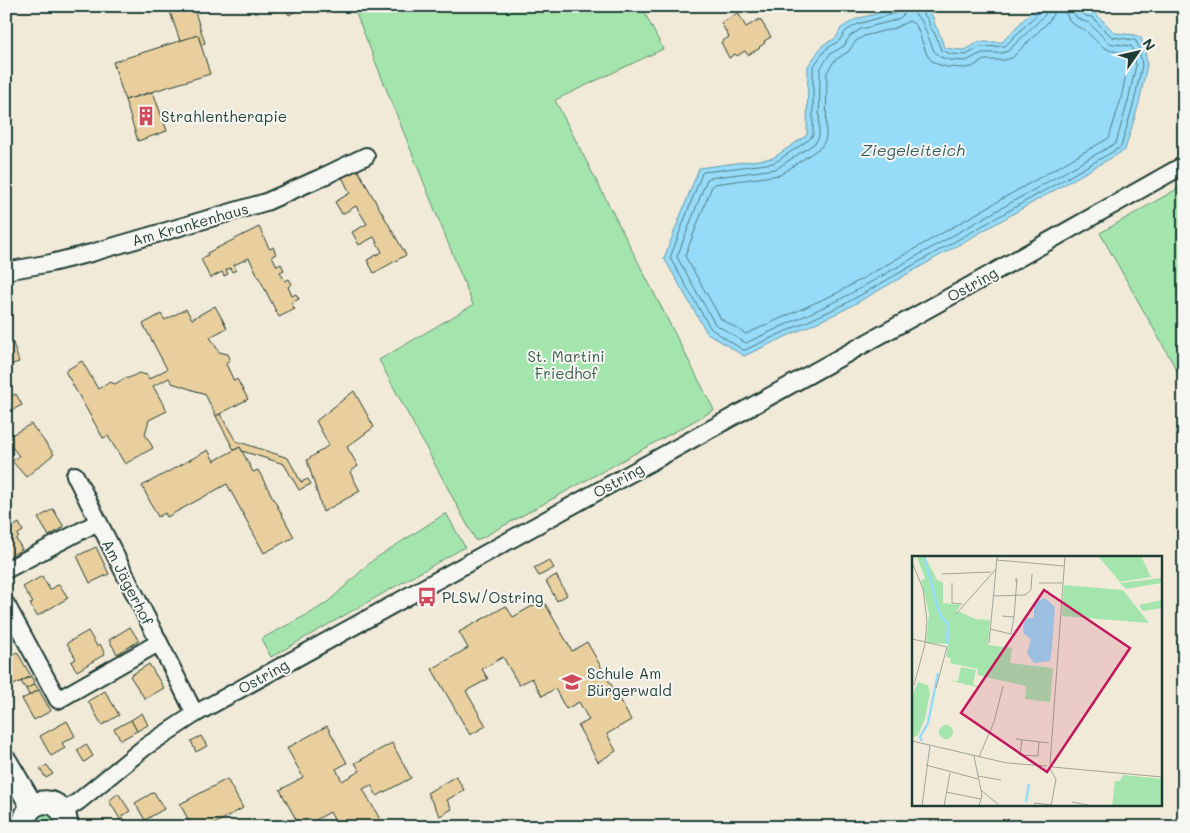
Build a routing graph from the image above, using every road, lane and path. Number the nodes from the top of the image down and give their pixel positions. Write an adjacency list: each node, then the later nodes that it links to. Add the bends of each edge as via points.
1 (366, 156): 3 (street, Am Krankenhaus, via 266,202 91,253)
2 (1184, 165): 9 (street, Ostring)
3 (6, 271)
4 (75, 476): 5 (street, Am Jägerhof)
5 (98, 522): 6 (street, Am Jägerhof); 8 (street, Am Jägerhof)
6 (6, 570)
7 (6, 604): 8 (street, Am Jägerhof, via 58,700)
8 (158, 643): 9 (street, Am Jägerhof)
9 (195, 714): 12 (street, Ostring, via 145,746 79,802)
10 (6, 762): 11 (main road)
11 (28, 817): 12 (main road, via 38,803 45,802 58,807)
12 (64, 819)

